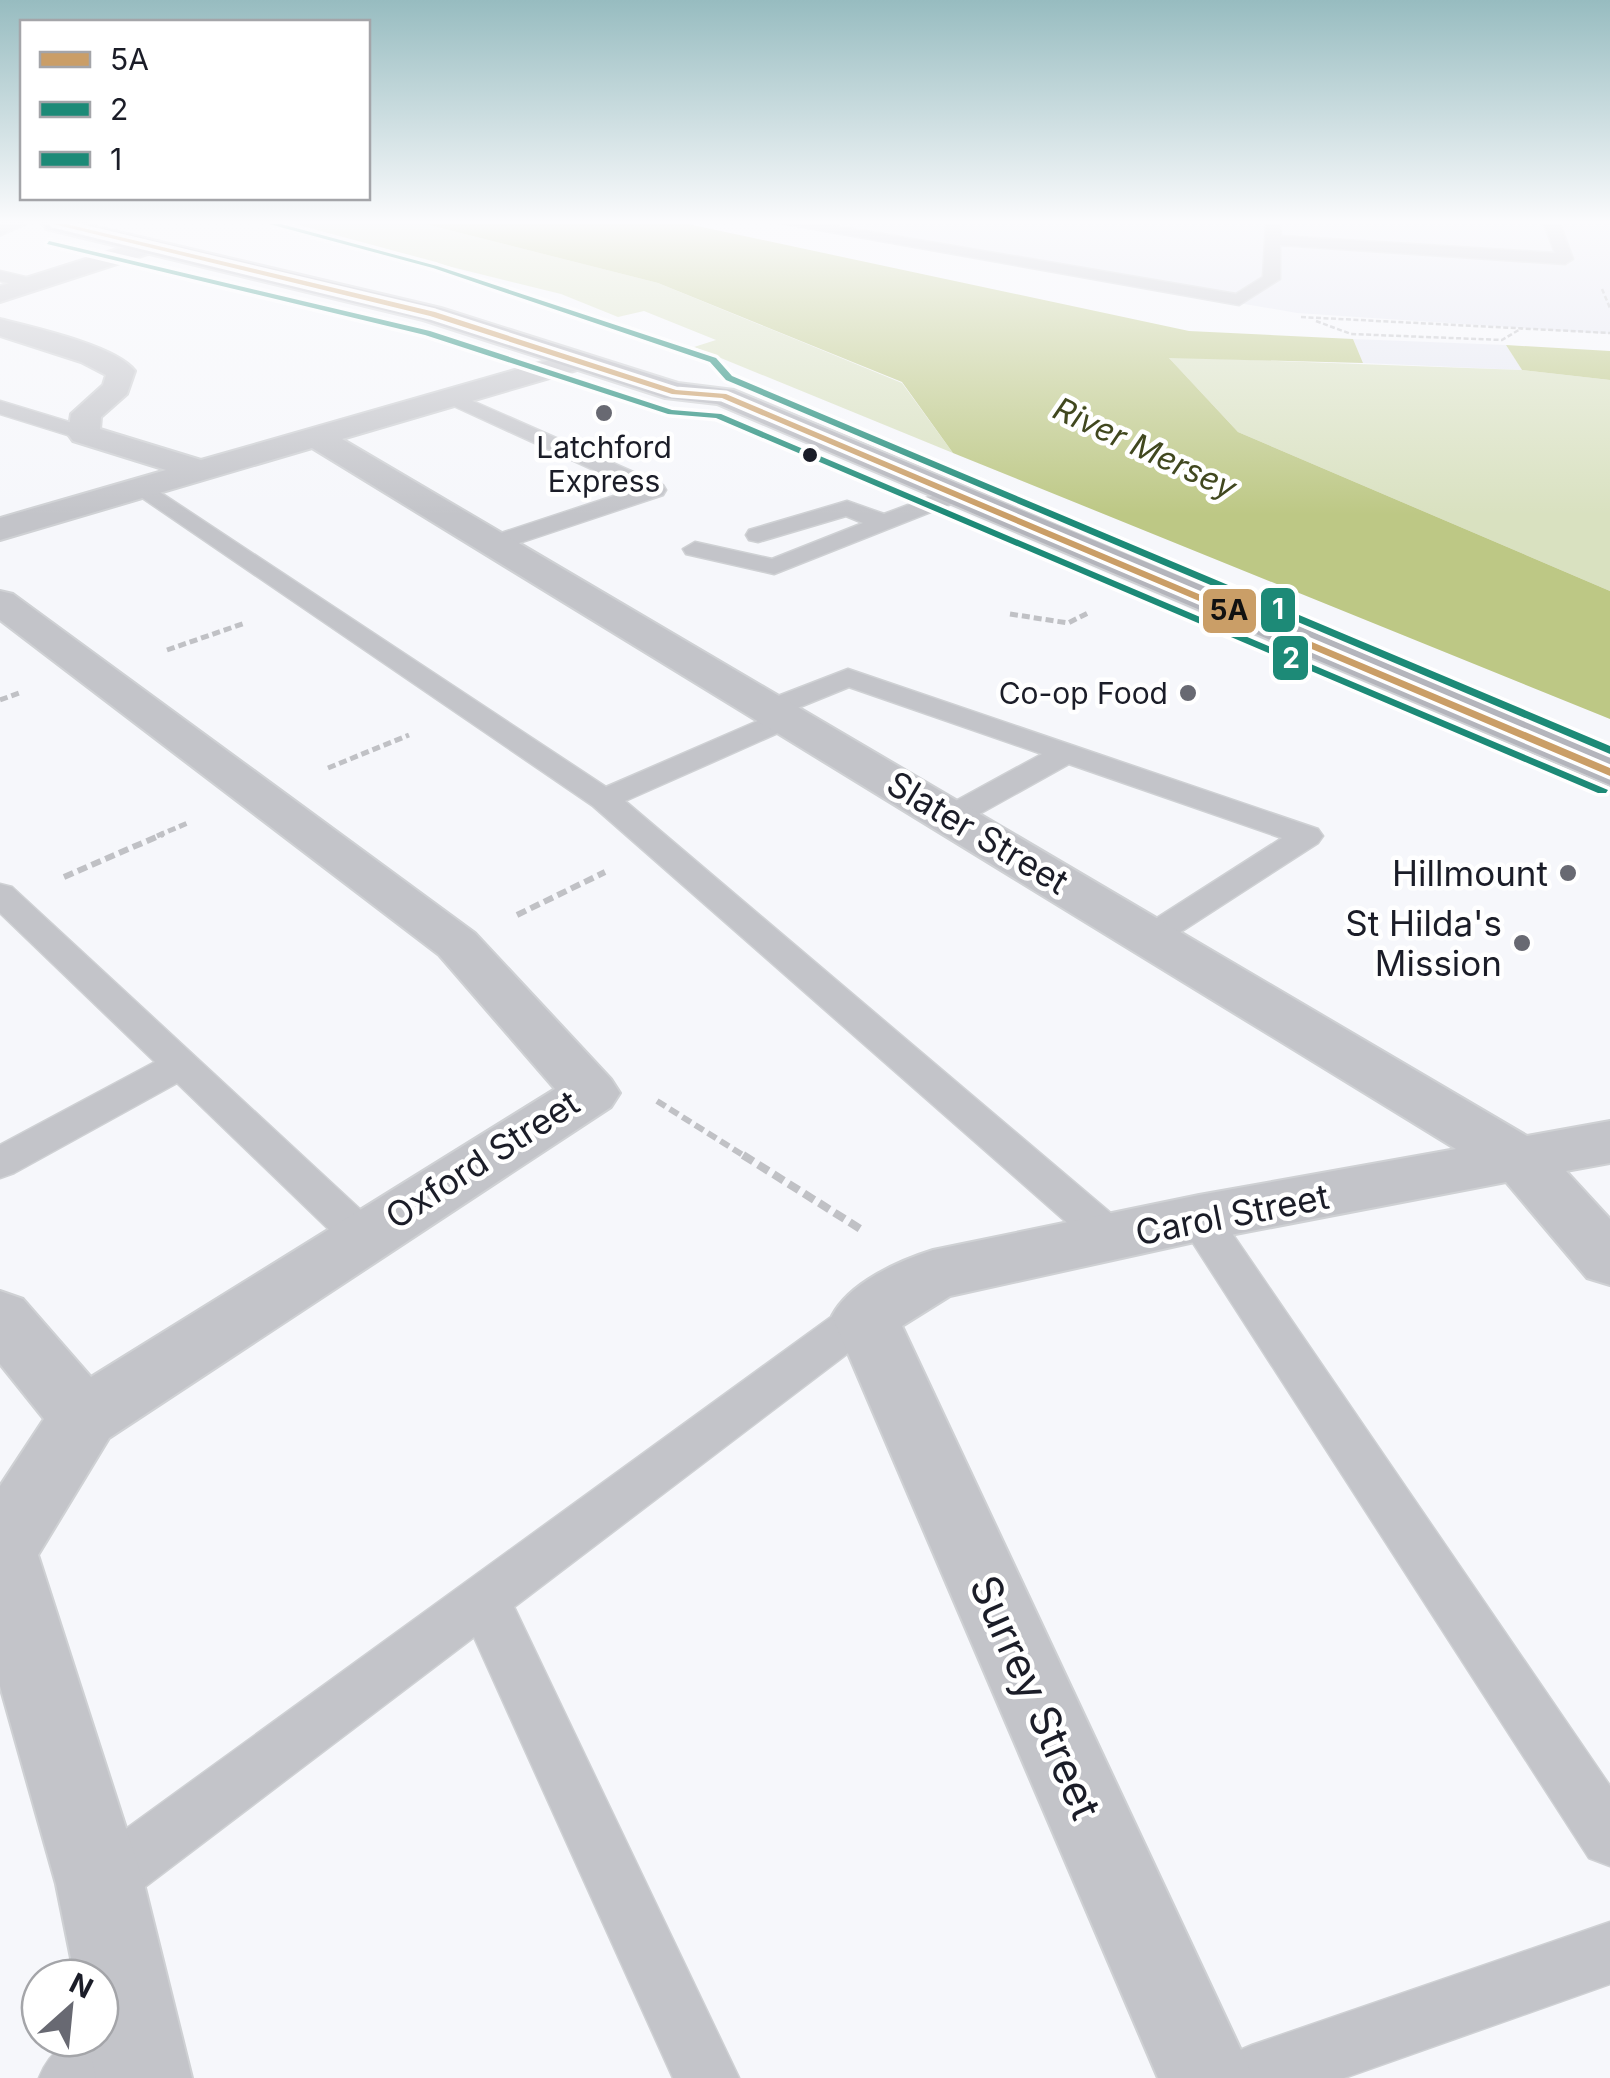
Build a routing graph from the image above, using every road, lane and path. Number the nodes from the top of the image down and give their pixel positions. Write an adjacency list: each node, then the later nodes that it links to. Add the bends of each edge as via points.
1 (454, 321): 8 (highway)
2 (534, 321): 9 (highway, via 705,378)
3 (1316, 321): 6 (path, via 1351,334 1502,340)
4 (1383, 321): 6 (path)
5 (0, 328): 12 (street, via 121,371 116,388 86,414)
6 (1522, 328): 7 (path)
7 (1610, 332)
8 (577, 360): 9 (highway, via 675,392); 10 (street)
9 (715, 394): 16 (highway)
10 (452, 398): 13 (street); 20 (lane, via 655,490)
11 (0, 407): 12 (lane)
12 (84, 434): 14 (street)
13 (317, 438): 14 (street); 20 (street, Slater Street)
14 (204, 472): 15 (street)
15 (146, 490): 17 (street); 22 (lane)
16 (953, 494): 18 (lane); 29 (highway)
17 (9, 522)
18 (883, 522): 19 (lane, via 848,508); 21 (lane, via 774,567)
19 (758, 535)
20 (495, 543): 27 (street, Slater Street)
21 (695, 549)
22 (312, 599): 26 (path); 30 (lane)
23 (0, 602): 26 (street, Oxford Street)
24 (1102, 606): 25 (path, via 1068,622)
25 (1010, 614)
26 (100, 674): 35 (street, Oxford Street)
27 (778, 714): 28 (lane, via 848,676); 30 (lane); 31 (street, Slater Street)
28 (1068, 752): 31 (lane); 34 (lane, via 1307,836)
29 (1610, 772)
30 (604, 800): 32 (lane)
31 (952, 816): 34 (street, Slater Street)
32 (658, 846): 35 (path); 43 (lane)
33 (0, 894): 36 (lane)
34 (1150, 936): 39 (street, Slater Street)
35 (457, 944): 37 (street, Oxford Street)
36 (181, 1064): 40 (lane); 42 (lane)
37 (591, 1093): 42 (street, Oxford Street); 45 (path, via 658,1102)
38 (1610, 1142): 39 (street, Carol Street)
39 (1522, 1161): 41 (street, Carol Street); 44 (street, Slater Street)
40 (0, 1163)
41 (1199, 1218): 43 (street, Carol Street); 51 (lane)
42 (362, 1236): 48 (street, Oxford Street)
43 (1112, 1238): 45 (street, Carol Street)
44 (1610, 1261)
45 (933, 1275): 46 (street, Carol Street)
46 (866, 1316): 50 (lane); 56 (street, Surrey Street)
47 (0, 1317): 48 (street)
48 (84, 1417): 49 (street)
49 (0, 1551): 52 (street)
50 (482, 1597): 52 (lane); 55 (lane)
51 (1610, 1837)
52 (100, 1884): 54 (street)
53 (1610, 1953): 57 (lane)
54 (117, 2065)
55 (706, 2078)
56 (1206, 2078)
57 (1252, 2078)

